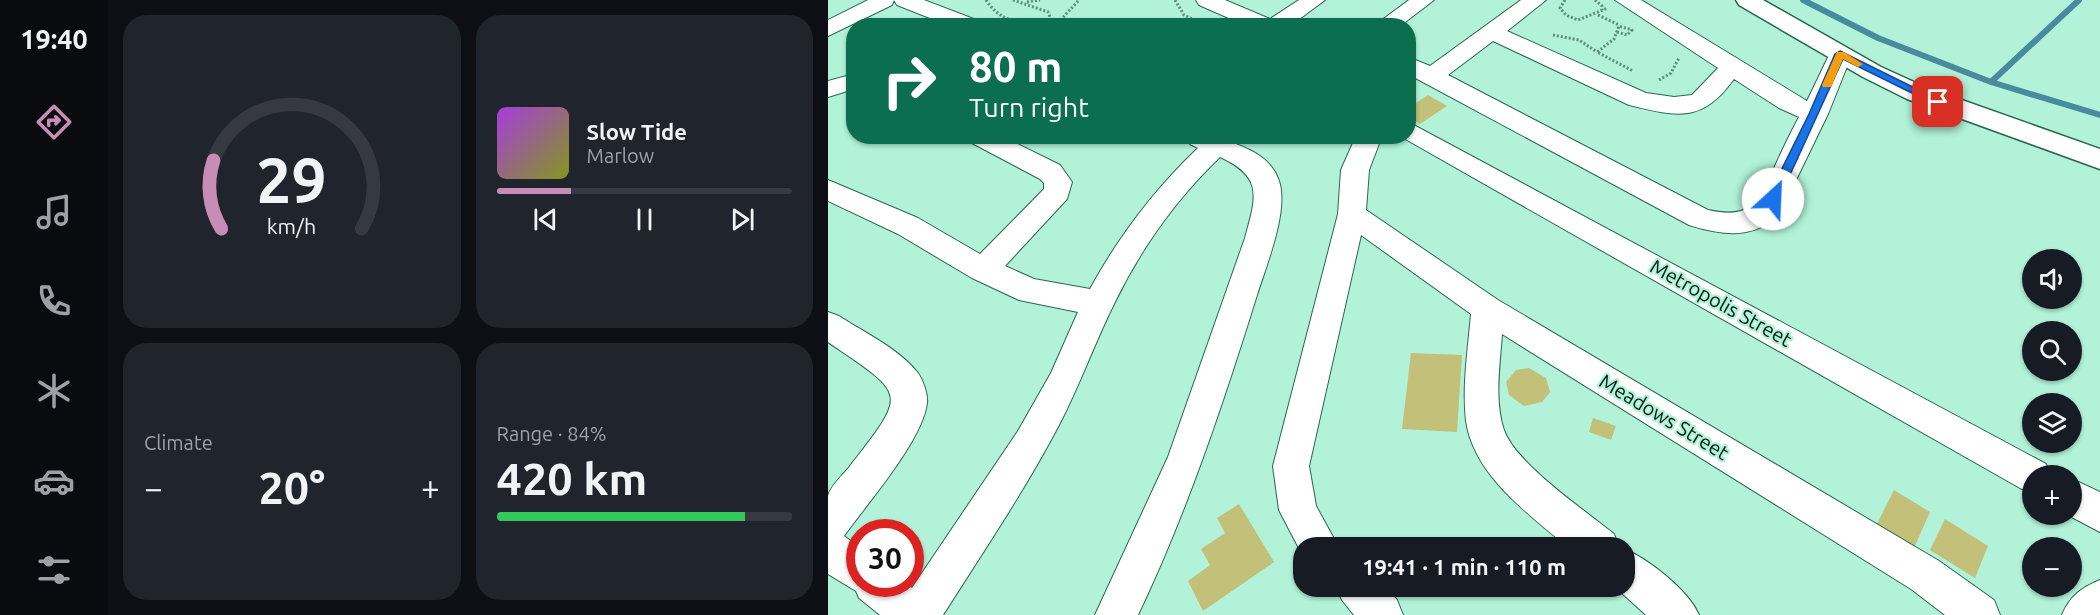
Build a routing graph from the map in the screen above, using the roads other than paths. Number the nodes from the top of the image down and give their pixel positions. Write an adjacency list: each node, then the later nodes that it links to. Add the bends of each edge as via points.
1 (884, 0): 10 (street)
2 (905, 0): 11 (street)
3 (1207, 0): 12 (street)
4 (1314, 0): 13 (street)
5 (1423, 0): 14 (street)
6 (1626, 0): 19 (street)
7 (1747, 0): 18 (main road)
8 (1773, 0): 25 (main road, via 1919,78)
9 (1543, 5): 17 (street)
10 (850, 18)
11 (951, 18)
12 (1249, 18)
13 (1286, 18)
14 (1397, 18)
15 (846, 20): 16 (street)
16 (828, 30)
17 (1492, 32): 19 (street, via 1638,99 1661,105 1686,104 1706,97); 20 (street)
18 (1840, 54): 23 (street); 30 (main road, via 1916,93)
19 (1732, 66): 23 (street, via 1788,102)
20 (1420, 70): 23 (street, via 1699,218 1720,224 1741,223 1762,214)
21 (846, 83): 22 (street)
22 (828, 89)
23 (1815, 114)
24 (1416, 134): 37 (street, Metropolis Street)
25 (2100, 142)
26 (995, 144): 33 (street, via 1050,172 1058,182 1058,192)
27 (1210, 144): 34 (street, via 1139,234)
28 (1219, 144): 51 (street, via 1251,164 1266,182 1259,239 1212,388 1174,489)
29 (1366, 144): 32 (street, via 1355,170)
30 (2100, 159)
31 (828, 190): 33 (street, via 908,226)
32 (1352, 214): 35 (street, Meadows Street); 41 (street, via 1292,466 1293,503)
33 (983, 270): 34 (street, via 1030,291)
34 (1098, 303): 50 (street, via 1063,383 1014,469)
35 (1487, 309): 42 (street, via 1487,434 1509,470); 54 (street, Meadows Street, via 1925,575)
36 (828, 325): 40 (street, via 892,368 907,385 910,403 900,429)
37 (2022, 470)
38 (2082, 503): 39 (street)
39 (2100, 513)
40 (828, 526)
41 (1312, 537)
42 (1587, 537)
43 (828, 549): 44 (street)
44 (846, 562)
45 (1635, 578): 53 (street)
46 (890, 597): 49 (street)
47 (1366, 597): 52 (street)
48 (2100, 601): 55 (street)
49 (914, 615)
50 (919, 615)
51 (1116, 615)
52 (1382, 615)
53 (1678, 615)
54 (1979, 615)
55 (2083, 615)

